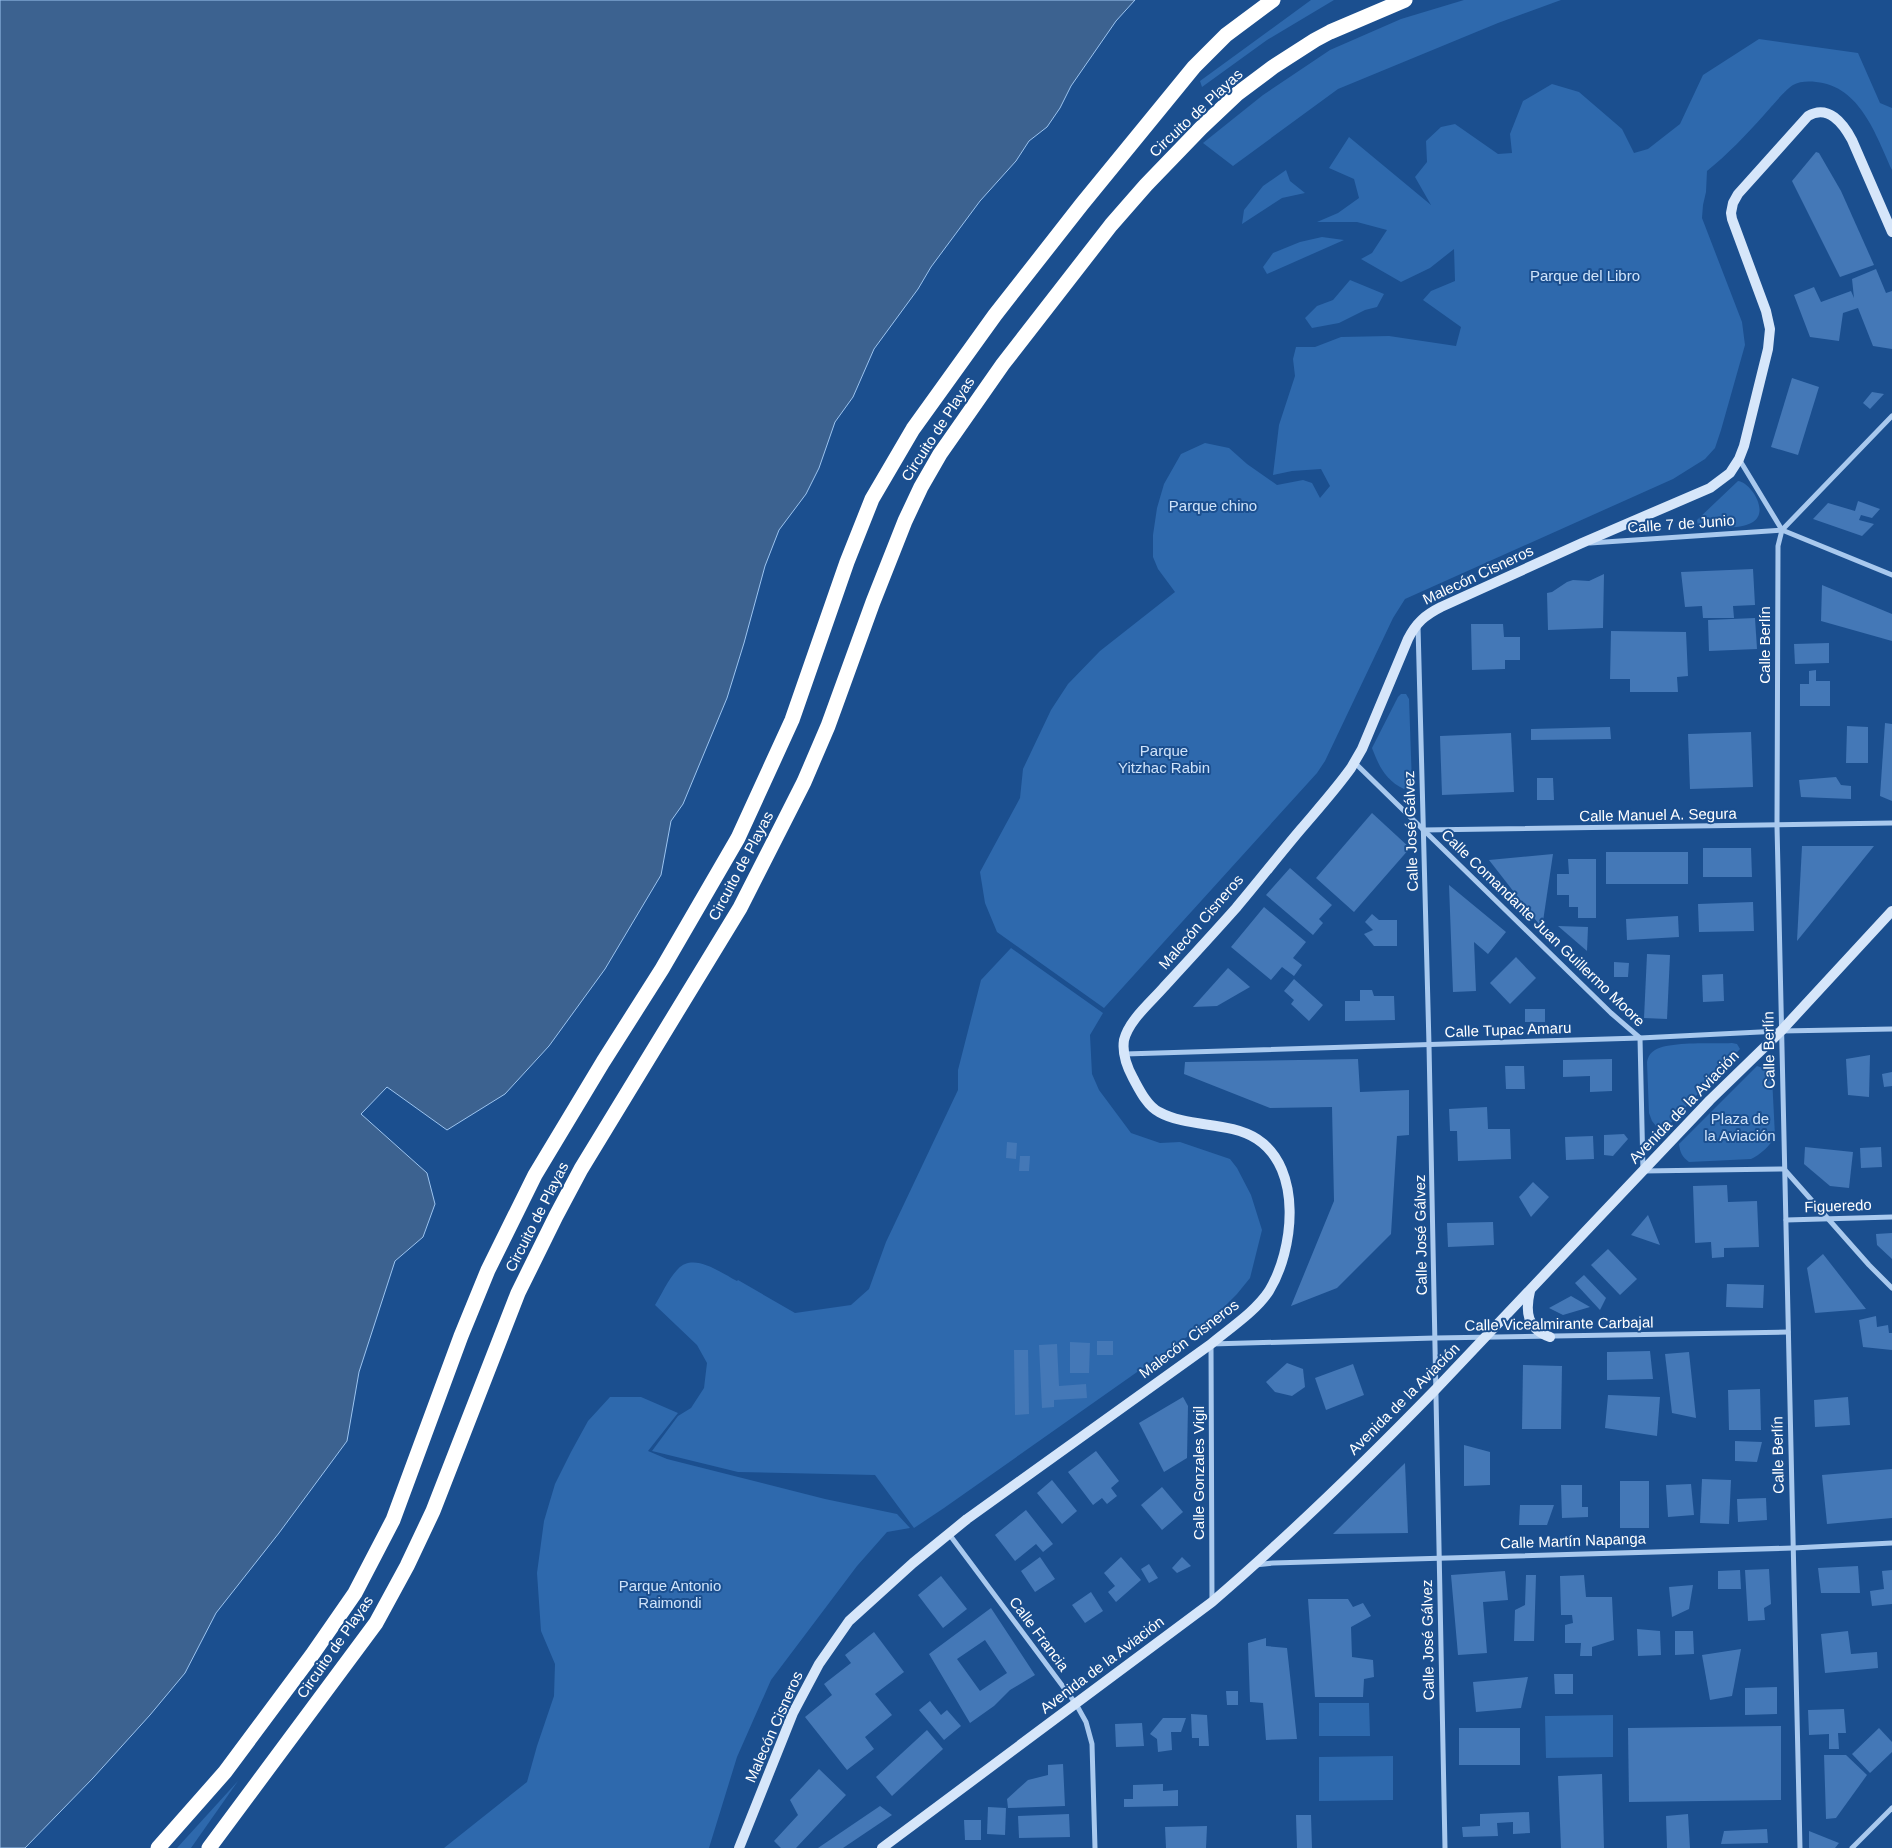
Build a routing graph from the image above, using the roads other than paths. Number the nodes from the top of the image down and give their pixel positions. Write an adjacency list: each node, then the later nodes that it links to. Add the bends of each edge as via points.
1 (1273, 0): 41 (highway, Circuito de Playas, via 1226,35 1194,67 1001,308 913,429 872,499 792,720 738,838 535,1175 488,1270 393,1520 355,1593 225,1772)
2 (1405, 0): 42 (highway, Circuito de Playas, via 1315,40 1237,94 1201,128 1105,233 1002,364 940,454 905,521 804,782 740,908 590,1154 556,1216 518,1294 433,1511 407,1566 376,1623)
3 (1892, 232): 5 (street, Malecón Cisneros, via 1849,134 1836,118 1825,112 1813,113 1802,120 1735,198 1732,219 1766,311 1770,336)
4 (1892, 416): 6 (street)
5 (1739, 459): 6 (street); 7 (street, Malecón Cisneros, via 1730,472 1710,488)
6 (1782, 530): 7 (street, Calle 7 de Junio); 8 (street, Calle 7 de Junio); 12 (street, Calle Berlín, via 1777,562)
7 (1582, 543): 9 (street, Malecón Cisneros, via 1430,613)
8 (1892, 575)
9 (1418, 622): 10 (street, Malecón Cisneros); 13 (street, Calle José Gálvez)
10 (1355, 763): 13 (street, Calle Comandante Juan Guillermo Moore); 19 (street, Malecón Cisneros, via 1236,908 1128,1029)
11 (1892, 823): 12 (street, Calle Manuel A. Segura)
12 (1777, 826): 13 (street, Calle Manuel A. Segura); 16 (street, Calle Berlín)
13 (1423, 830): 17 (street, Calle Comandante Juan Guillermo Moore); 18 (street, Calle José Gálvez)
14 (1892, 911): 16 (street, Avenida de la Aviación)
15 (1892, 1029): 16 (street, Calle Tupac Amaru)
16 (1781, 1031): 17 (street, Calle Tupac Amaru); 20 (street, Calle Berlín); 21 (street, Avenida de la Aviación)
17 (1640, 1038): 18 (street, Calle Tupac Amaru); 21 (street, Calle Comandante Juan Guillermo Moore)
18 (1429, 1045): 19 (street, Calle Tupac Amaru); 30 (street, Calle José Gálvez)
19 (1124, 1054): 31 (street, Malecón Cisneros, via 1140,1092 1157,1111 1239,1131 1272,1152 1282,1167 1290,1212 1280,1268 1257,1305)
20 (1784, 1169): 21 (street); 23 (street); 24 (street, Calle Berlín)
21 (1643, 1171): 26 (street, Avenida de la Aviación)
22 (1892, 1217): 23 (street, Figueredo)
23 (1827, 1219): 24 (street, Figueredo); 25 (street)
24 (1786, 1220): 27 (street, Calle Berlín)
25 (1892, 1288)
26 (1530, 1290): 28 (street, Avenida de la Aviación); 29 (street, via 1528,1316 1537,1329)
27 (1788, 1332): 29 (street, Calle Vicealmirante Carbajal); 35 (street, Calle Berlín)
28 (1485, 1337): 29 (street, Calle Vicealmirante Carbajal); 30 (street, Calle Vicealmirante Carbajal); 32 (street, Avenida de la Aviación)
29 (1550, 1337)
30 (1435, 1338): 31 (street, Calle Vicealmirante Carbajal); 32 (street, Calle José Gálvez)
31 (1211, 1344): 33 (street, Malecón Cisneros); 38 (street, Calle Gonzales Vigil)
32 (1436, 1389): 36 (street, Calle José Gálvez); 37 (street, Avenida de la Aviación)
33 (948, 1533): 39 (street, Calle Francia); 43 (street, Malecón Cisneros, via 849,1621 819,1664 793,1713)
34 (1892, 1543): 35 (street, Calle Martín Napanga)
35 (1793, 1548): 36 (street, Calle Martín Napanga); 47 (street, Calle Berlín)
36 (1439, 1557): 37 (street, Calle Martín Napanga); 46 (street, Calle José Gálvez)
37 (1255, 1566): 38 (street, Avenida de la Aviación)
38 (1212, 1602): 39 (street, Avenida de la Aviación)
39 (1076, 1704): 44 (street, Avenida de la Aviación); 45 (street, Calle Francia, via 1086,1722 1092,1744)
40 (1892, 1808): 48 (street)
41 (158, 1848)
42 (209, 1848)
43 (739, 1848)
44 (882, 1848)
45 (1095, 1848)
46 (1445, 1848)
47 (1800, 1848)
48 (1852, 1848)

